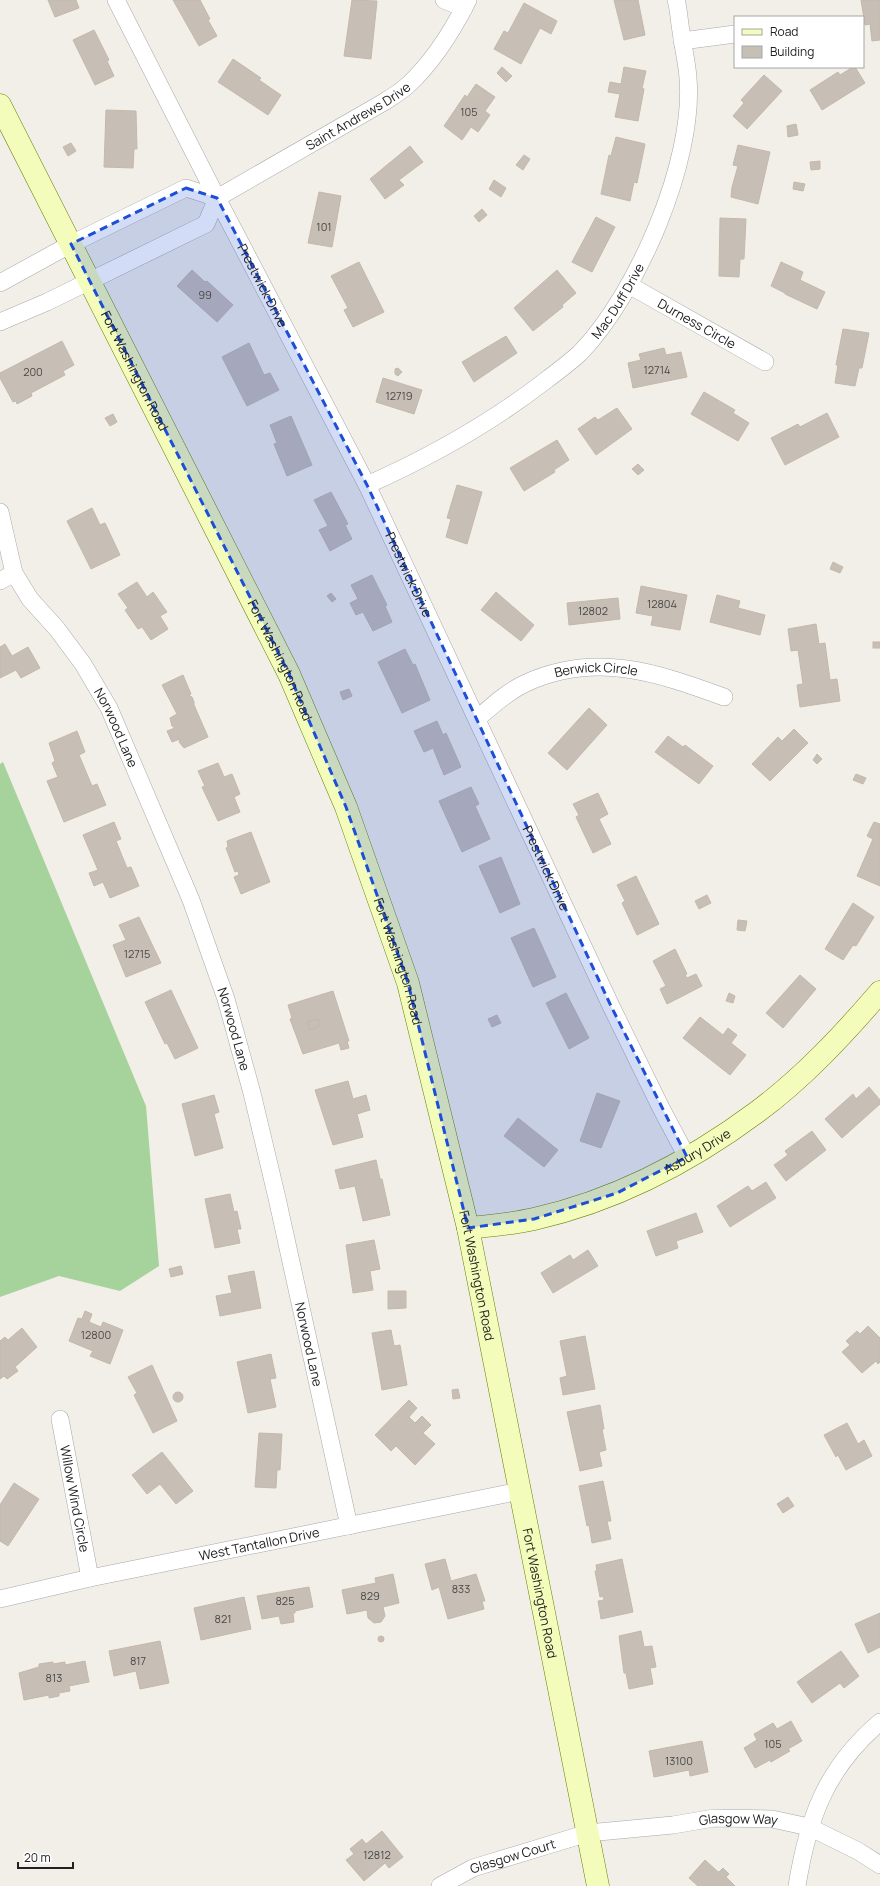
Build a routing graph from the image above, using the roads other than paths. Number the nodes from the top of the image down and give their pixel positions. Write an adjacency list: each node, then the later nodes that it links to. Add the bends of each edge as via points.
1 (116, 0): 8 (street, Prestwick Drive)
2 (444, 0): 4 (street)
3 (676, 0): 6 (street, Mac Duff Drive)
4 (466, 4): 8 (street, Saint Andrews Drive, via 437,51 419,75 406,87)
5 (734, 34): 6 (street)
6 (682, 41): 12 (street, Mac Duff Drive, via 688,79 684,137 678,165 662,214 643,260)
7 (0, 105): 9 (main road, Fort Washington Road)
8 (217, 198): 9 (street, via 186,188); 10 (street, via 206,224); 15 (street, Prestwick Drive)
9 (71, 244): 10 (main road, Fort Washington Road); 11 (street)
10 (90, 281): 13 (street); 22 (main road, Fort Washington Road, via 289,674 346,807 408,983)
11 (0, 283)
12 (629, 285): 14 (street, Durness Circle); 15 (street, Mac Duff Drive, via 606,321 579,353 518,402 396,472)
13 (0, 322)
14 (765, 362)
15 (367, 484): 19 (street, Prestwick Drive)
16 (0, 512): 17 (street, Norwood Lane)
17 (7, 577): 25 (street, Norwood Lane, via 57,630 83,664 109,708 192,900 226,999 252,1093)
18 (724, 697): 19 (street, Berwick Circle, via 685,683 638,671 608,666 583,667 523,684)
19 (478, 718): 21 (street, Prestwick Drive, via 611,1006)
20 (880, 992): 21 (main road, Asbury Drive, via 842,1035 758,1112)
21 (687, 1157): 22 (main road, Asbury Drive, via 617,1193 578,1207 534,1219)
22 (468, 1228): 24 (main road, Fort Washington Road)
23 (60, 1419): 26 (street, Willow Wind Circle)
24 (520, 1491): 25 (street, West Tantallon Drive); 30 (main road, Fort Washington Road)
25 (348, 1526): 26 (street, West Tantallon Drive)
26 (90, 1578): 27 (street, West Tantallon Drive)
27 (0, 1599)
28 (880, 1722): 29 (street, via 867,1733 840,1765 820,1797)
29 (809, 1827): 30 (street, Glasgow Way, via 772,1819 721,1818); 31 (street, Glasgow Way); 34 (street)
30 (588, 1832): 32 (street, Glasgow Court, via 473,1868); 33 (main road, Fort Washington Road)
31 (880, 1865)
32 (440, 1886)
33 (598, 1886)
34 (797, 1886)

